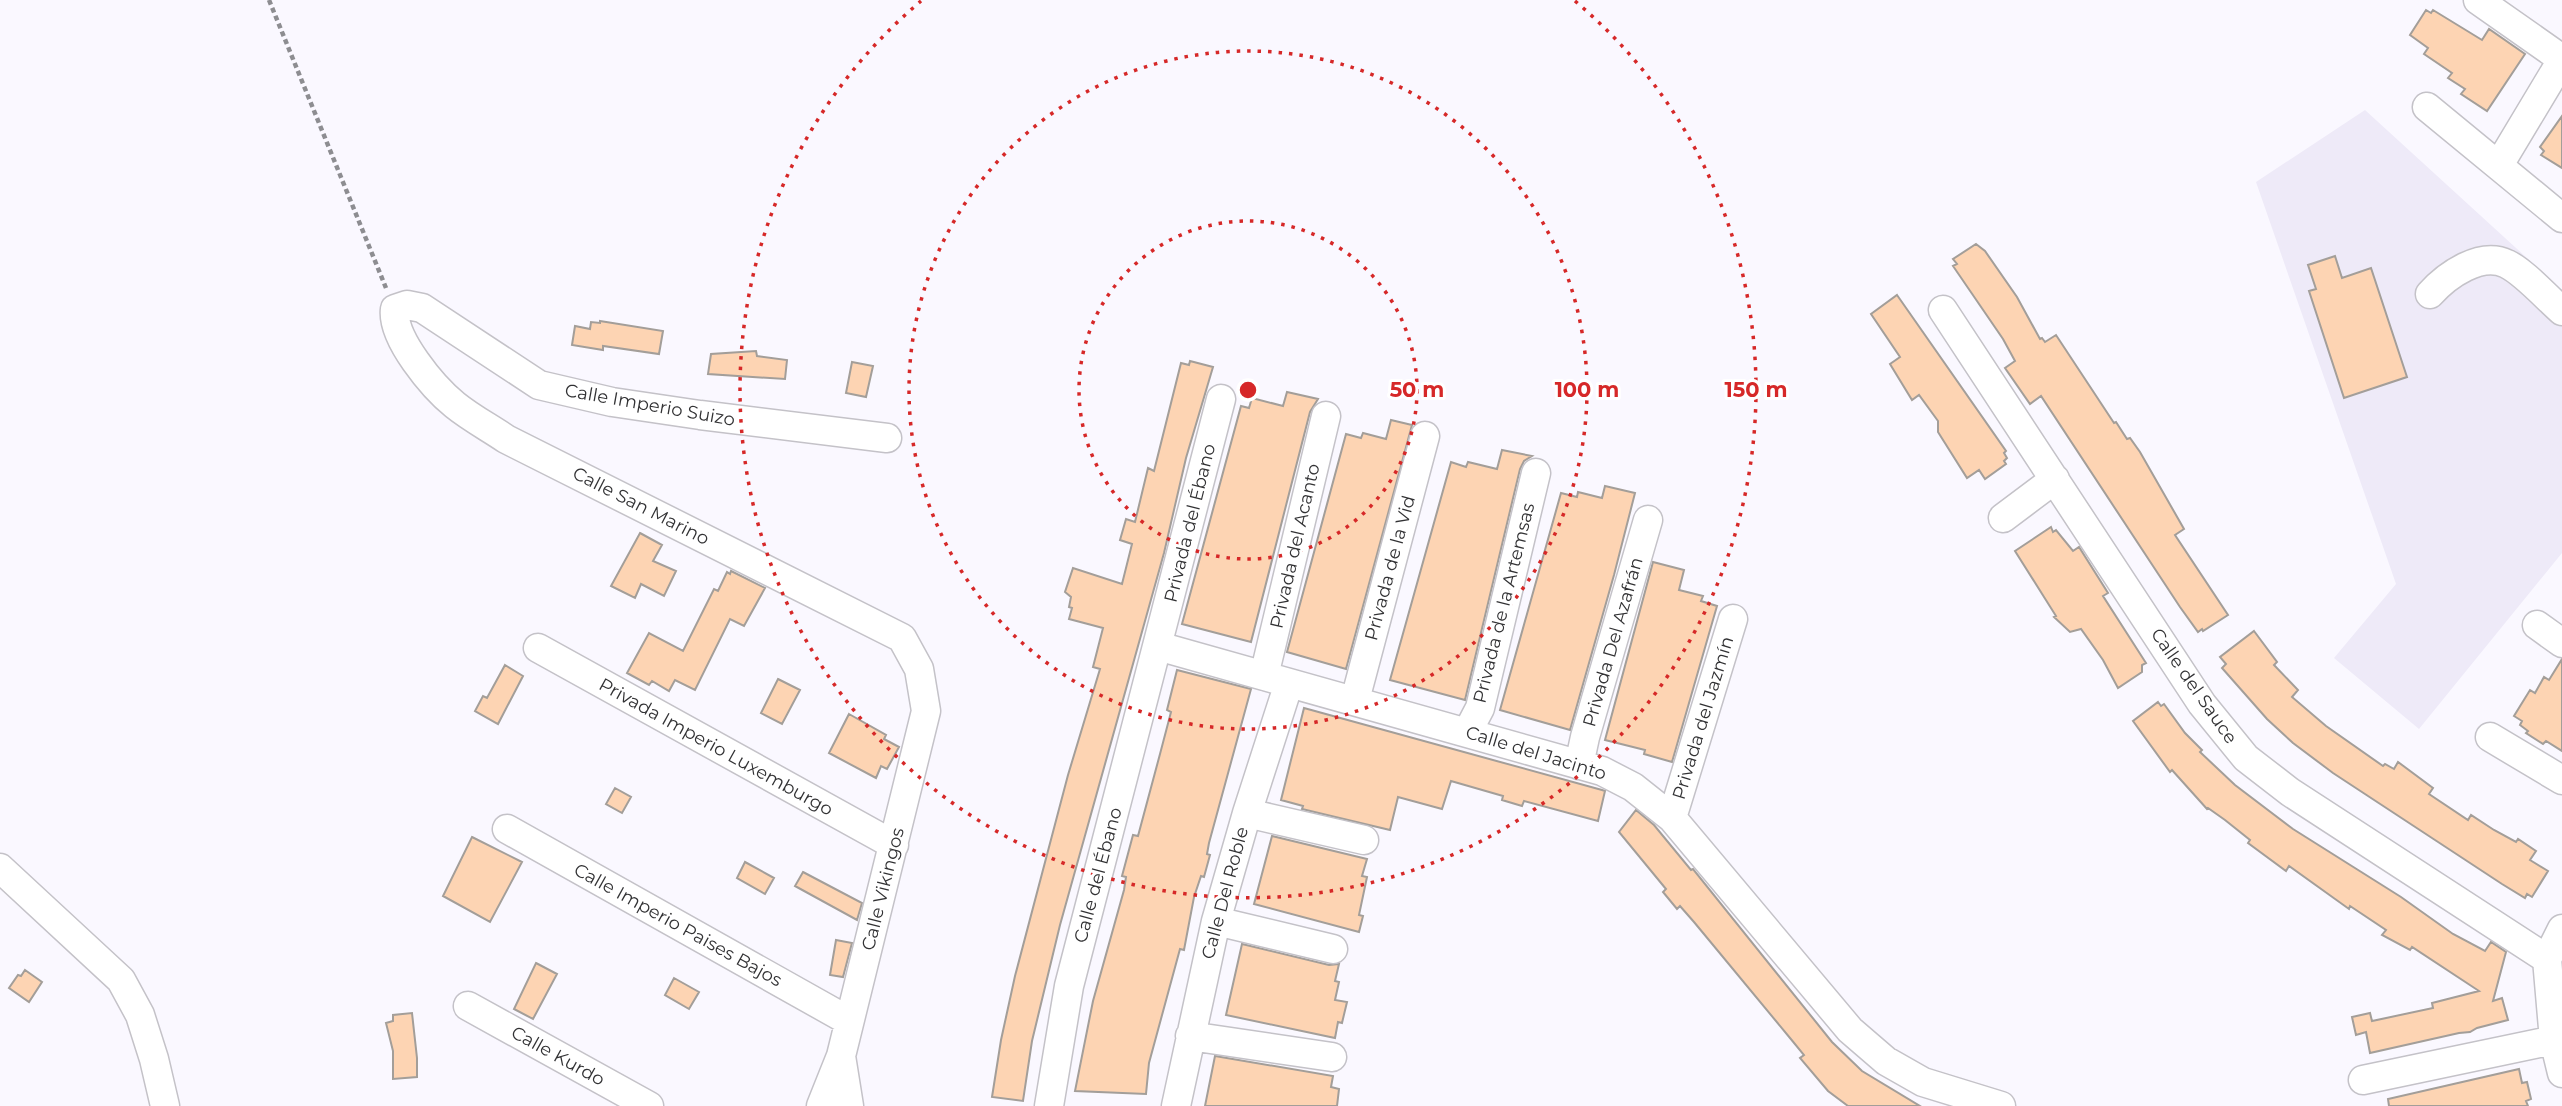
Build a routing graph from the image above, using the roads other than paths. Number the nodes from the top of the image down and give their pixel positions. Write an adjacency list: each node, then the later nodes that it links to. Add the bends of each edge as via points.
1 (2478, 0): 2 (street)
2 (2562, 60): 4 (street)
3 (2427, 107): 4 (street)
4 (2499, 165): 5 (street)
5 (2562, 218)
6 (2430, 294): 9 (street, via 2443,279 2461,269 2499,261 2510,265)
7 (395, 309): 13 (street, Calle Imperio Suizo, via 407,305 422,308 539,385 650,408); 23 (street, Calle San Marino, via 403,344 454,404 506,439 902,638)
8 (1943, 310): 15 (street, Calle del Sauce)
9 (2562, 311)
10 (1221, 399): 21 (street, Privada del Ébano)
11 (1326, 416): 24 (street, Privada del Acanto)
12 (1425, 436): 25 (street, Privada de la Vid)
13 (887, 438)
14 (1536, 472): 26 (street, Privada de la Artemsas, via 1480,708)
15 (2054, 479): 16 (street); 39 (street, Calle del Sauce, via 2202,704 2246,758 2290,792)
16 (2003, 518)
17 (1648, 520): 28 (street, Privada Del Azafrán)
18 (1733, 619): 31 (street, Privada del Jazmín)
19 (2537, 625): 20 (street)
20 (2562, 643)
21 (1158, 646): 24 (street, Calle del Jacinto); 52 (street, Calle del Ébano, via 1069,986)
22 (538, 648): 34 (street, Privada Imperio Luxemburgo)
23 (919, 669): 34 (street, Calle Vikingos, via 926,711)
24 (1276, 680): 25 (street, Calle del Jacinto); 30 (street, Calle Del Roble)
25 (1355, 700): 26 (street, Calle del Jacinto)
26 (1468, 731): 28 (street, Calle del Jacinto)
27 (2490, 737): 29 (street)
28 (1579, 765): 31 (street, Calle del Jacinto, via 1633,787)
29 (2562, 780)
30 (1247, 813): 33 (street); 36 (street, Calle Del Roble)
31 (1672, 818): 54 (street, Calle del Jacinto, via 1850,1030 1886,1061 1923,1082)
32 (507, 829): 41 (street, Calle Imperio Paises Bajos)
33 (1364, 840)
34 (894, 845): 41 (street, Calle Vikingos)
35 (0, 868): 48 (street, via 121,980 140,1015)
36 (1216, 921): 38 (street); 42 (street, Calle Del Roble)
37 (2562, 929): 39 (street)
38 (1333, 949)
39 (2547, 959): 43 (street)
40 (468, 1006): 49 (street, Calle Kurdo)
41 (849, 1021): 44 (street, Calle Vikingos)
42 (1190, 1036): 45 (street); 53 (street, Calle Del Roble)
43 (2554, 1040): 46 (street); 47 (street)
44 (841, 1056): 50 (street, Calle Vikingos); 51 (street)
45 (1332, 1057)
46 (2562, 1073)
47 (2363, 1080)
48 (165, 1106)
49 (649, 1106)
50 (821, 1106)
51 (849, 1106)
52 (1049, 1106)
53 (1176, 1106)
54 (2001, 1106)

